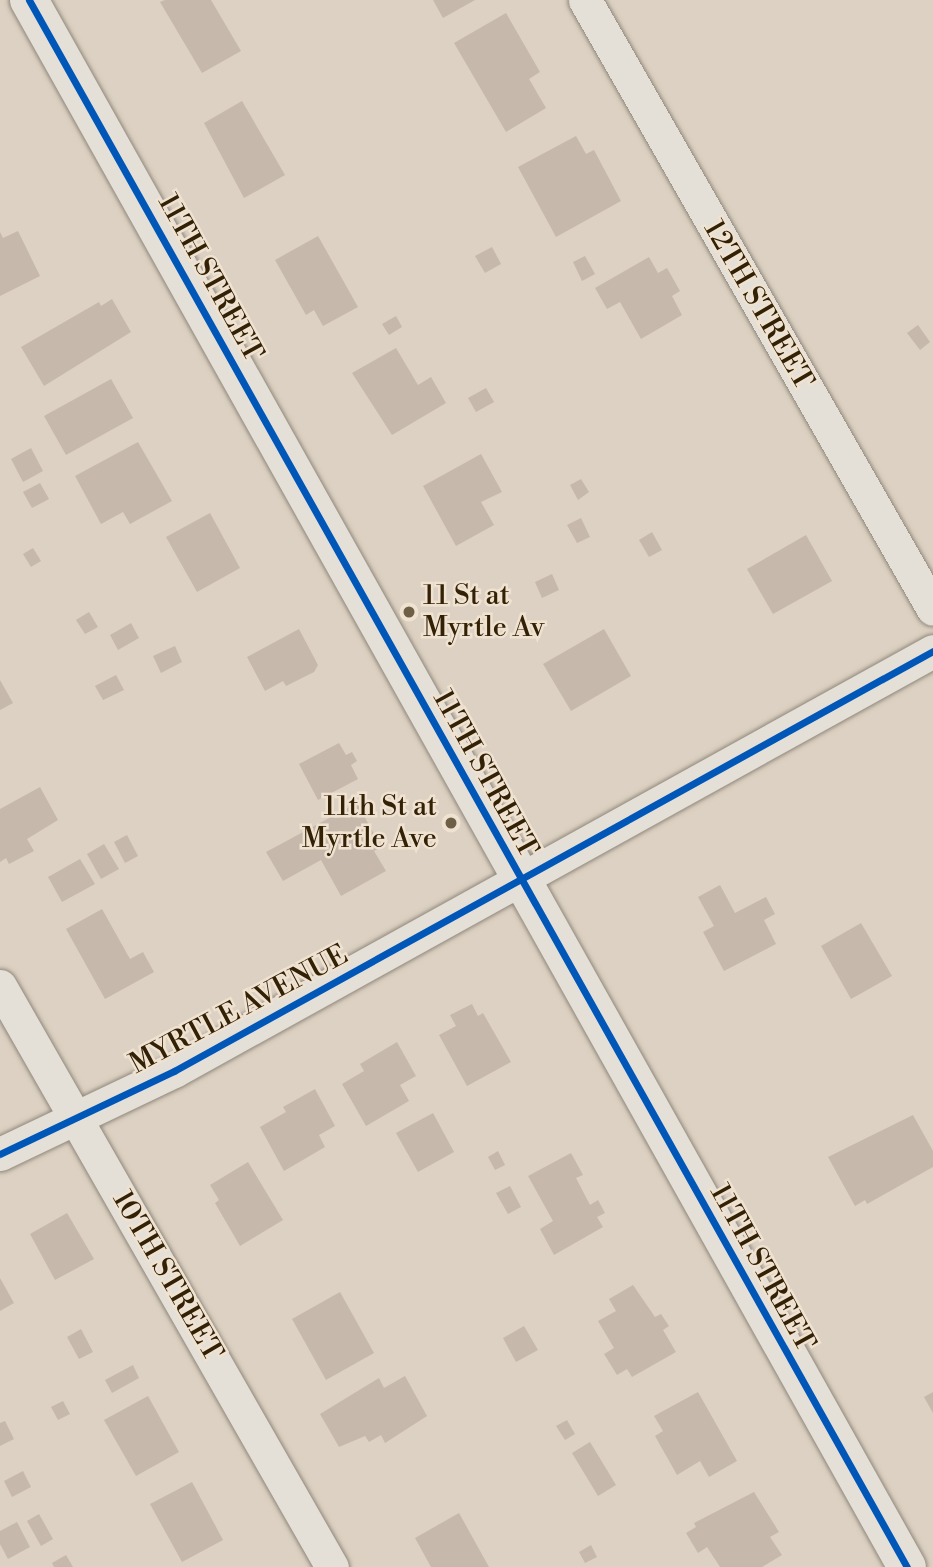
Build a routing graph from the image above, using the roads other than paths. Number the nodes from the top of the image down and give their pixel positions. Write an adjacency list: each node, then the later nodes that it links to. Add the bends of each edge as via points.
1 (29, 0): 5 (main road, 11TH STREET)
2 (585, 0): 3 (street, 12TH STREET)
3 (933, 609)
4 (933, 651): 5 (street, MYRTLE AVENUE)
5 (522, 882): 7 (street, MYRTLE AVENUE, via 174,1071); 10 (main road, 11TH STREET)
6 (0, 986): 7 (street, 10TH STREET)
7 (78, 1117): 8 (street, MYRTLE AVENUE); 9 (street, 10TH STREET)
8 (0, 1154)
9 (332, 1567)
10 (907, 1567)

